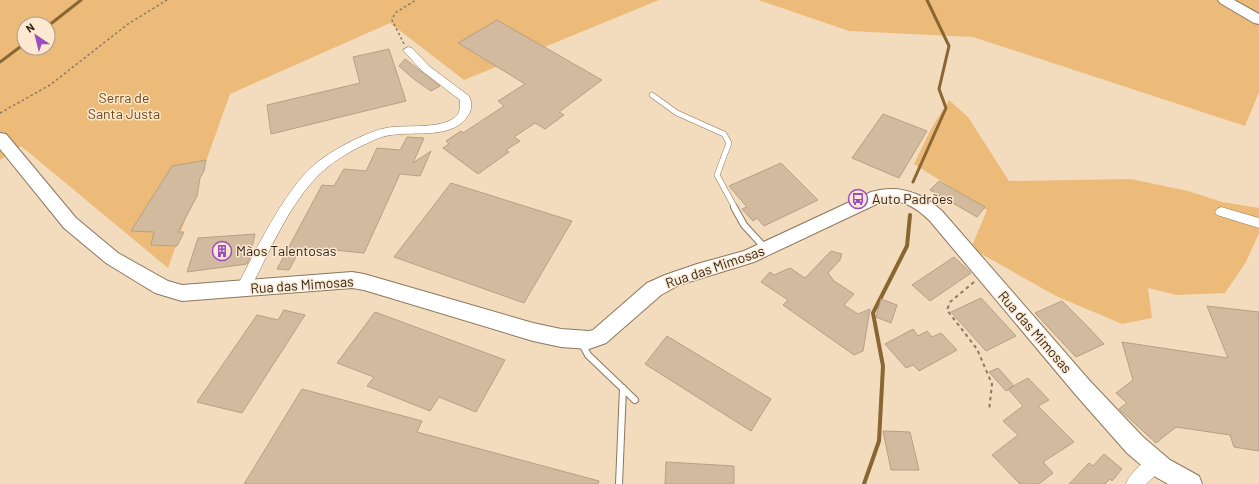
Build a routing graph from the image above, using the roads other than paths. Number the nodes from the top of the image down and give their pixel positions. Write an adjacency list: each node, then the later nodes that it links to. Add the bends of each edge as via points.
1 (1226, 0): 2 (street)
2 (1259, 20)
3 (408, 50): 9 (street, via 425,68 465,99 467,105 463,116 440,129 392,131 370,137 314,172 289,207)
4 (652, 95): 8 (lane, via 664,107 724,134 729,143 717,175 744,225)
5 (0, 138): 9 (street, Rua das Mimosas, via 70,223 112,258 162,287 182,293)
6 (1221, 212): 7 (street)
7 (1259, 223)
8 (766, 250): 10 (street, Rua das Mimosas, via 672,280 654,289 599,337); 13 (street, Rua das Mimosas, via 877,197 896,194 916,200 928,208 1112,422)
9 (243, 289): 10 (street, Rua das Mimosas, via 358,281 499,323)
10 (580, 341): 11 (lane, via 588,355)
11 (623, 388): 12 (lane); 14 (lane)
12 (635, 400)
13 (1156, 463): 15 (street); 16 (street, Rua das Mimosas)
14 (619, 484)
15 (1134, 484)
16 (1191, 484)

